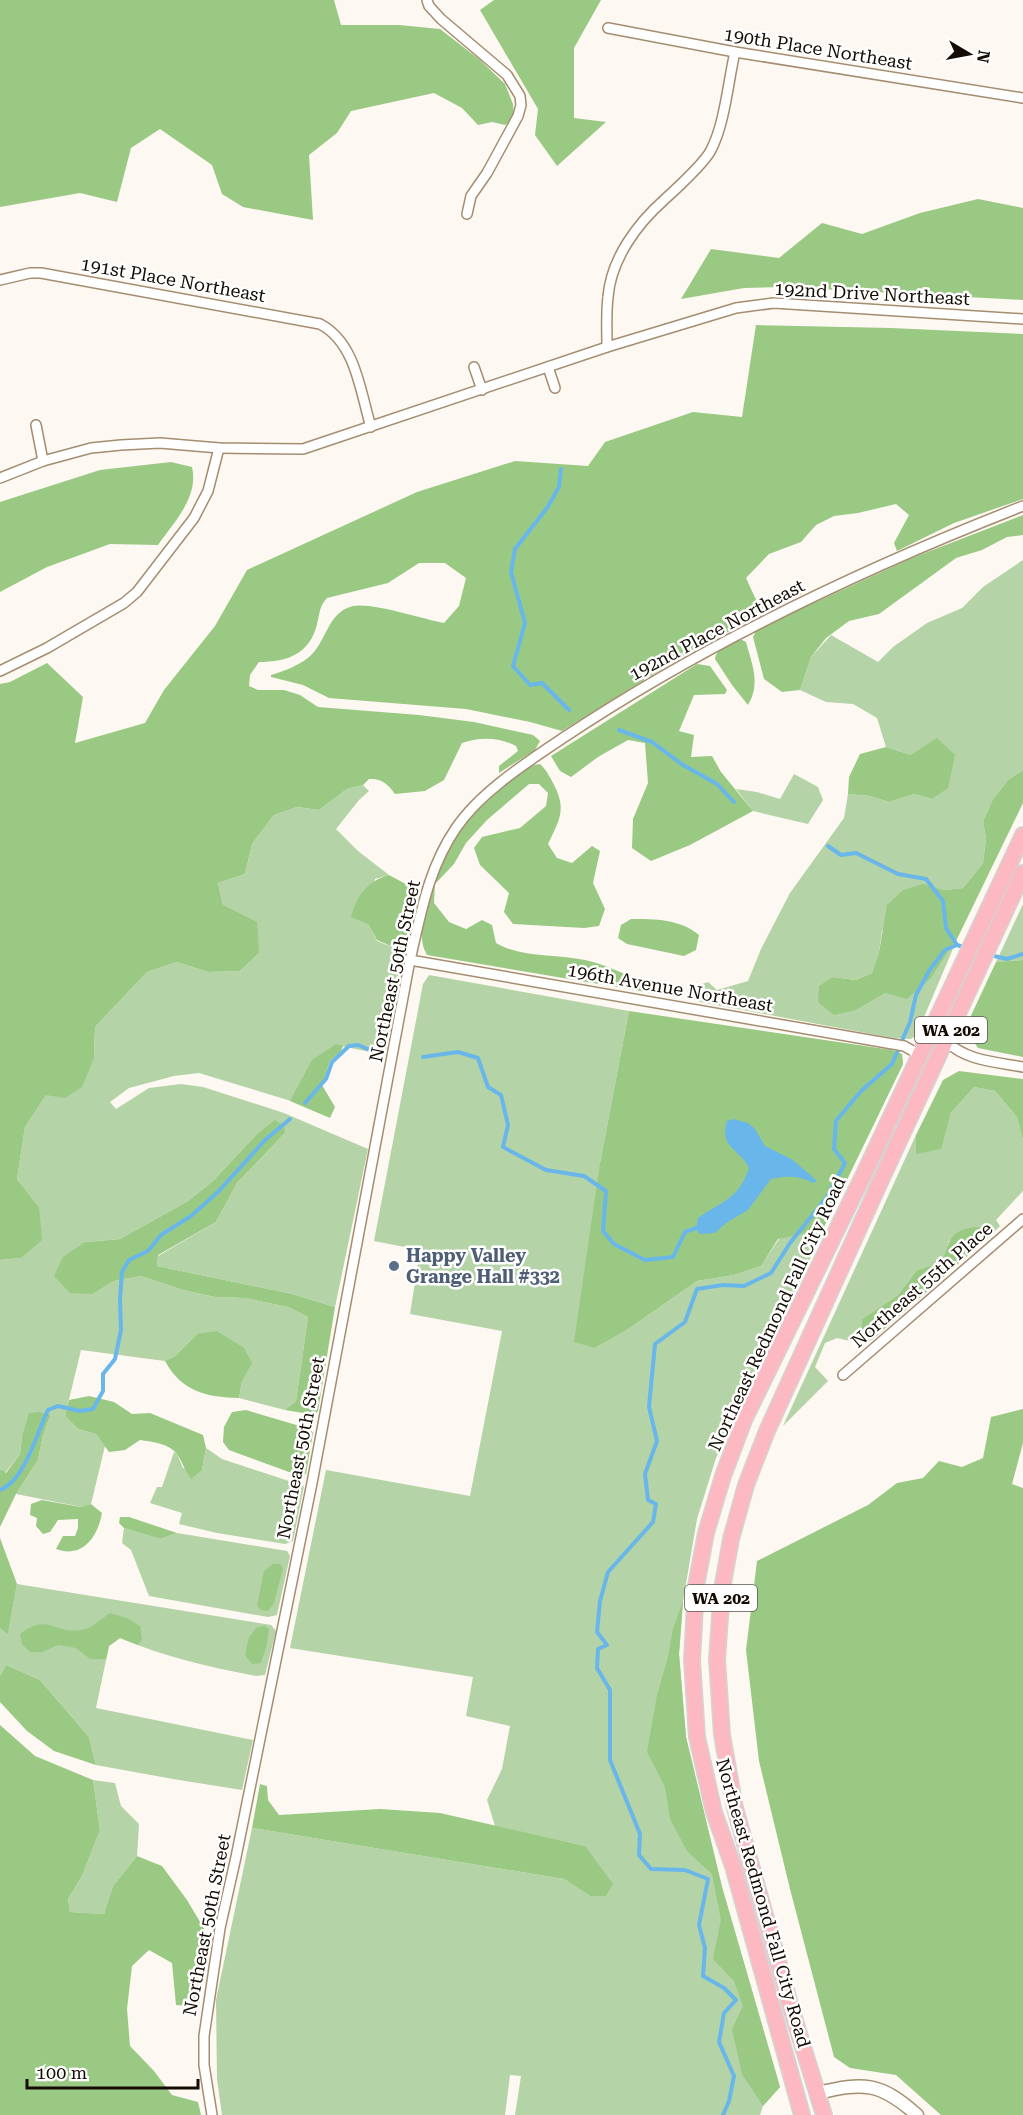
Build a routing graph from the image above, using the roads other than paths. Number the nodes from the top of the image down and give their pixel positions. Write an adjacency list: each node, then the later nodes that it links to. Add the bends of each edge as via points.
1 (427, 0): 5 (street, via 441,19 507,75 520,96 518,116 471,196)
2 (608, 28): 3 (street, 190th Place Northeast)
3 (735, 52): 4 (street, 190th Place Northeast); 8 (street, via 710,152 647,215 623,249 608,295)
4 (1023, 98)
5 (467, 214)
6 (0, 280): 14 (street, 191st Place Northeast, via 41,273 320,324 337,336 349,352)
7 (1023, 319): 8 (street, 192nd Drive Northeast, via 774,303 735,308)
8 (608, 347): 10 (street, 192nd Drive Northeast)
9 (474, 367): 12 (street)
10 (549, 367): 11 (street); 12 (street, 192nd Drive Northeast)
11 (555, 388)
12 (482, 390): 14 (street, 192nd Drive Northeast)
13 (36, 426): 16 (street)
14 (370, 427): 15 (street, 192nd Drive Northeast, via 303,449)
15 (219, 448): 16 (street, 192nd Drive Northeast, via 160,443 121,445 91,448); 19 (street, via 208,491 194,518 137,592 96,620)
16 (43, 461): 17 (street, 192nd Drive Northeast)
17 (0, 478)
18 (1023, 506): 20 (street, 192nd Place Northeast, via 927,544 728,639 600,713 532,758)
19 (0, 671)
20 (479, 801): 23 (street, Northeast 50th Street, via 456,827 440,855 429,881)
21 (1023, 835): 24 (main road, Northeast Redmond Fall City Road / WA 202)
22 (1023, 873): 25 (main road, Northeast Redmond Fall City Road / WA 202)
23 (410, 960): 26 (street, 196th Avenue Northeast, via 904,1046); 33 (street, Northeast 50th Street, via 312,1483 218,1939 204,2036)
24 (940, 1012): 25 (main road); 26 (main road, Northeast Redmond Fall City Road / WA 202)
25 (946, 1041): 27 (street, via 972,1058); 28 (main road, Northeast Redmond Fall City Road / WA 202)
26 (919, 1058): 28 (main road); 32 (main road, Northeast Redmond Fall City Road / WA 202, via 744,1420 709,1522 696,1586 692,1660 697,1737 714,1812 733,1866)
27 (1023, 1067)
28 (927, 1082): 31 (main road, Northeast Redmond Fall City Road / WA 202, via 767,1431 746,1485 722,1589 717,1659 722,1735 735,1808)
29 (1023, 1219): 30 (street, Northeast 55th Place)
30 (843, 1375)
31 (818, 2093): 32 (main road); 35 (main road, Northeast Redmond Fall City Road / WA 202); 36 (street, via 863,2085 883,2090)
32 (797, 2098): 34 (main road, Northeast Redmond Fall City Road / WA 202)
33 (212, 2115)
34 (802, 2115)
35 (824, 2115)
36 (917, 2115)

